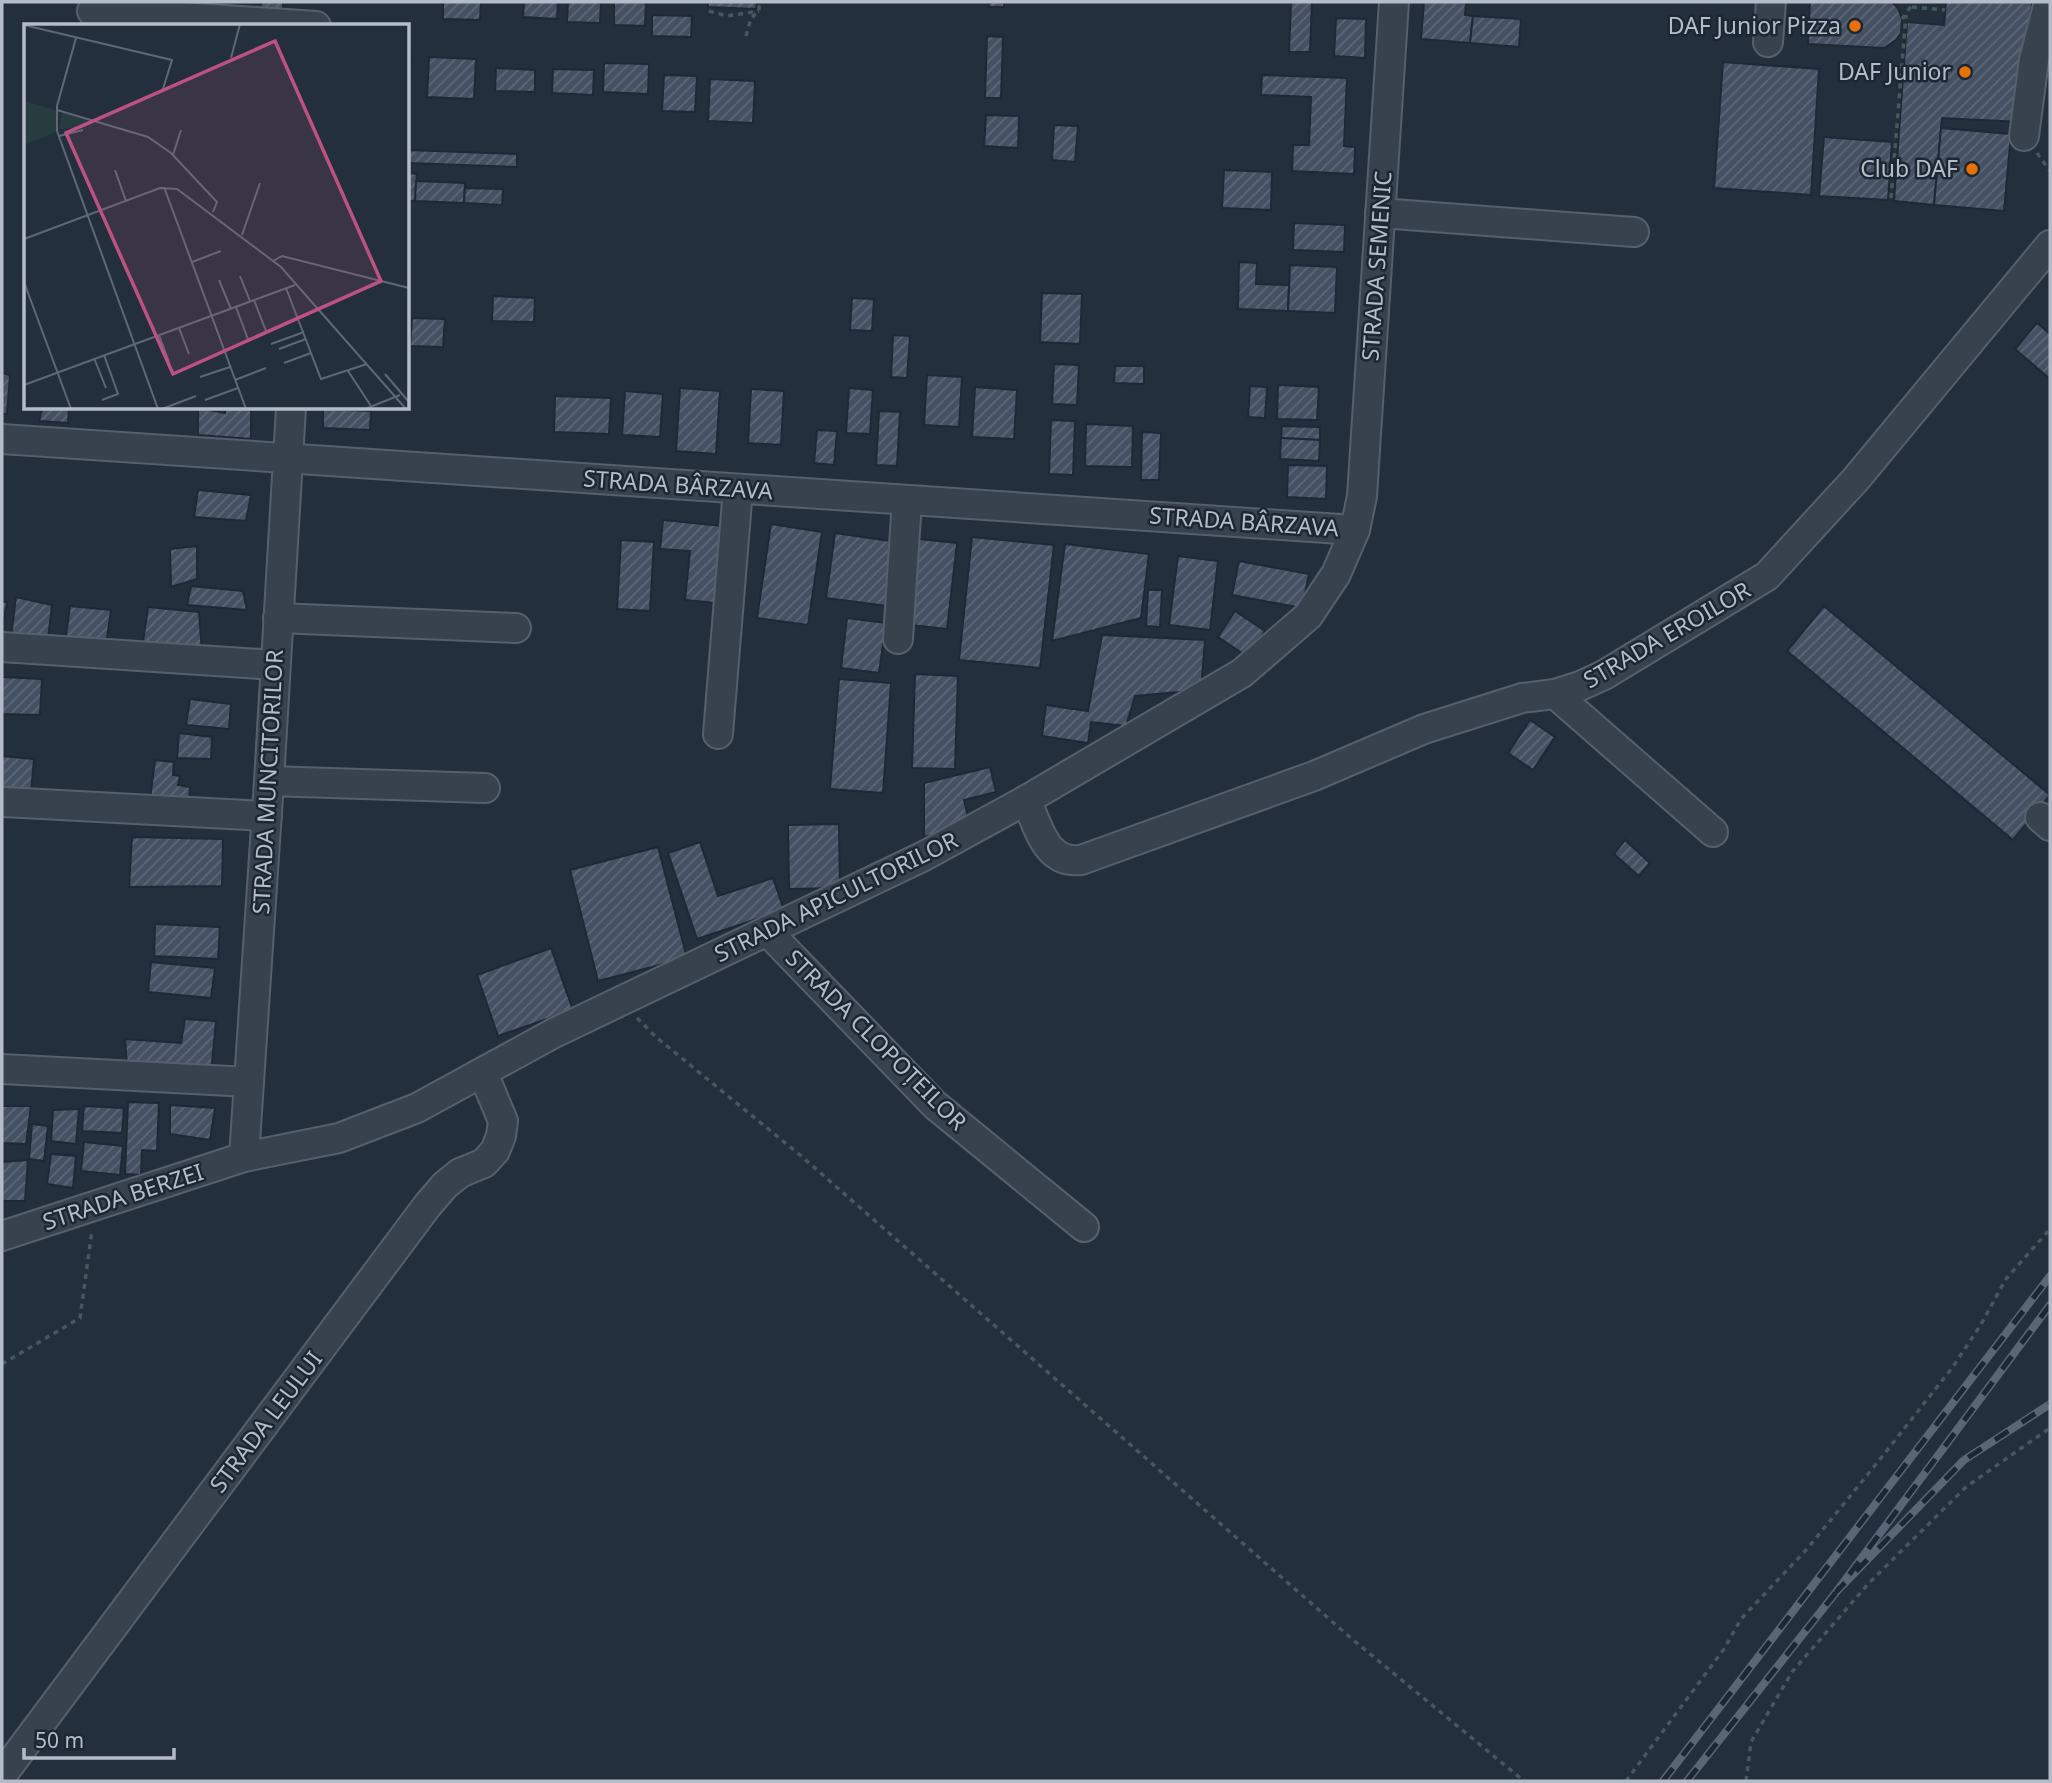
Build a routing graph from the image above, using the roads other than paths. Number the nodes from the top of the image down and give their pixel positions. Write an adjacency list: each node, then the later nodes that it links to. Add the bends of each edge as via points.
1 (318, 2): 7 (street)
2 (1394, 2): 10 (street, STRADA SEMENIC)
3 (1771, 2): 8 (street)
4 (2047, 10): 9 (street, via 2034,60)
5 (92, 11): 6 (street)
6 (286, 24)
7 (316, 24)
8 (1768, 42)
9 (2024, 136)
10 (1380, 214): 11 (street); 18 (street, STRADA SEMENIC, via 1362,496)
11 (1634, 232)
12 (2050, 245): 24 (street, STRADA EROILOR, via 1856,479 1767,576 1604,675)
13 (291, 410): 15 (street, STRADA MUNCITORILOR)
14 (2, 439): 15 (street, STRADA BÂRZAVA)
15 (288, 459): 16 (street, STRADA BÂRZAVA); 19 (street, STRADA MUNCITORILOR)
16 (737, 489): 17 (street, STRADA BÂRZAVA); 25 (street)
17 (907, 500): 18 (street, STRADA BÂRZAVA); 21 (street)
18 (1355, 530): 28 (street, STRADA APICULTORILOR, via 1336,574 1308,615 1242,673)
19 (278, 618): 20 (street); 23 (street, STRADA MUNCITORILOR)
20 (516, 628)
21 (898, 639)
22 (2, 647): 23 (street)
23 (275, 665): 26 (street, STRADA MUNCITORILOR)
24 (1555, 694): 28 (street, STRADA EROILOR, via 1522,698 1424,729 1314,776 1081,860 1068,861 1050,851); 31 (street)
25 (718, 734)
26 (269, 781): 27 (street); 30 (street, STRADA MUNCITORILOR)
27 (485, 788)
28 (1026, 800): 32 (street, STRADA APICULTORILOR, via 924,856)
29 (4, 802): 30 (street)
30 (267, 816): 35 (street, STRADA MUNCITORILOR)
31 (1713, 832)
32 (767, 931): 34 (street, STRADA APICULTORILOR, via 554,1033); 37 (street, STRADA CLOPOȚEILOR, via 935,1105)
33 (2, 1069): 35 (street)
34 (483, 1073): 36 (street, STRADA APICULTORILOR, via 417,1108 339,1138); 39 (street, STRADA LEULUI, via 503,1121 495,1151 436,1195)
35 (249, 1082): 36 (street, STRADA MUNCITORILOR)
36 (244, 1157): 38 (street, STRADA BERZEI)
37 (1084, 1227)
38 (2, 1236)
39 (2, 1775)

